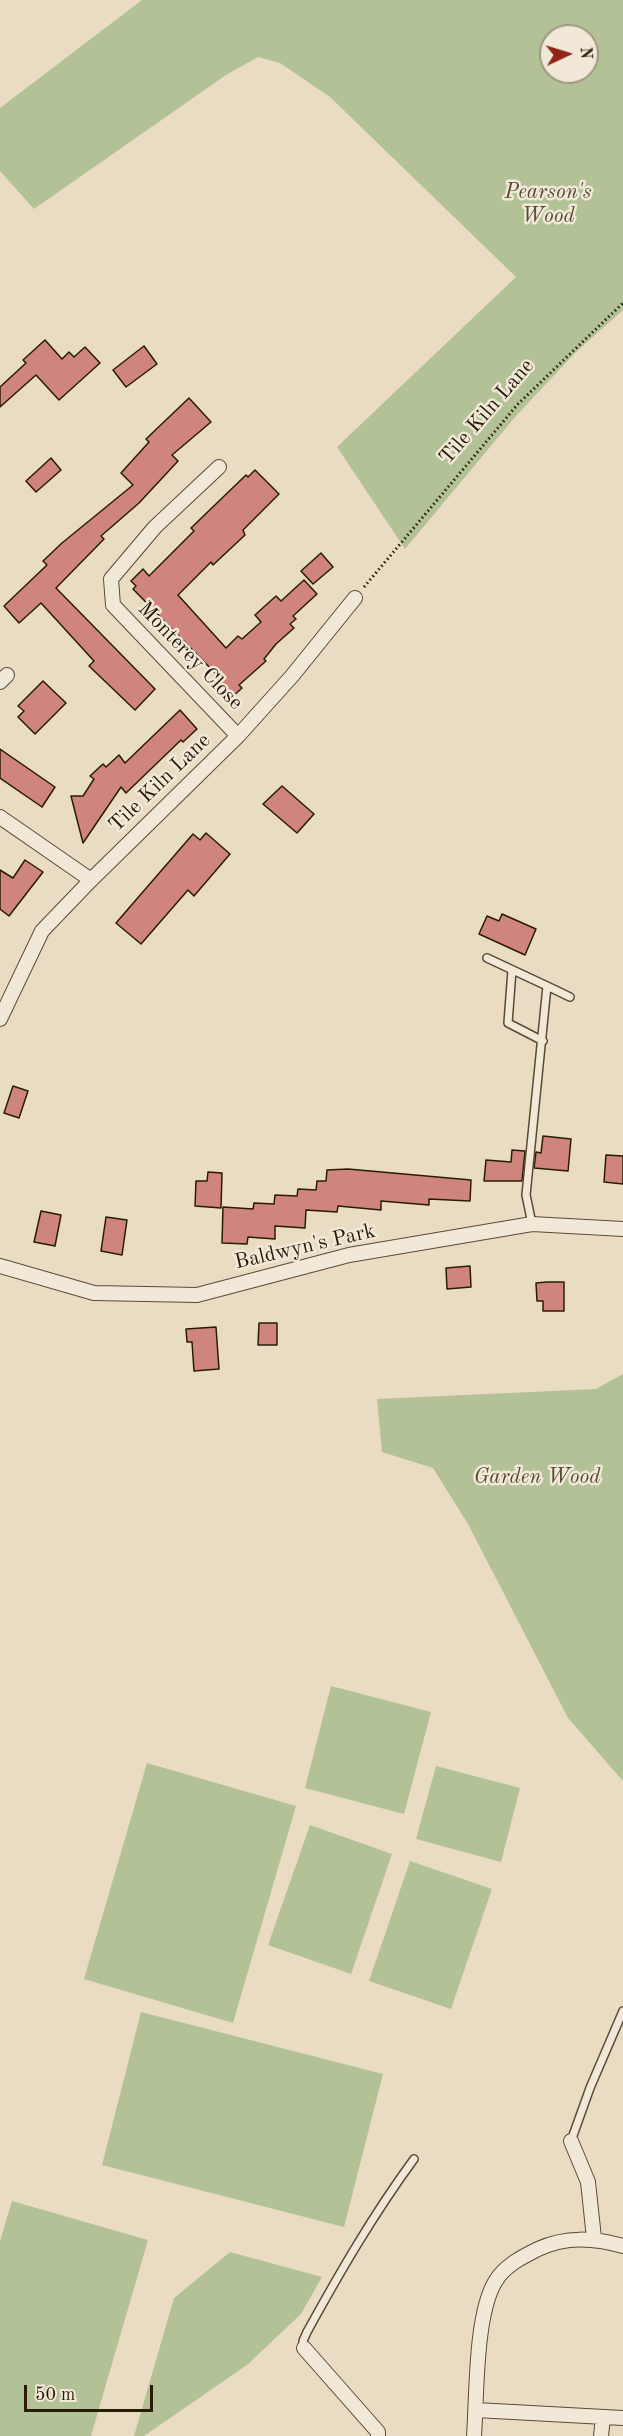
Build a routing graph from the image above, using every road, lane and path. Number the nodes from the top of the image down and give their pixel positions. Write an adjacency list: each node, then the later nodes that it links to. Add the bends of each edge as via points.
1 (623, 303): 3 (path, Tile Kiln Lane, via 518,404)
2 (219, 467): 4 (street, Monterey Close, via 155,527 111,579 113,605)
3 (355, 598): 4 (street, Tile Kiln Lane)
4 (238, 736): 6 (street, Tile Kiln Lane)
5 (0, 817): 6 (street)
6 (91, 880): 11 (street, Tile Kiln Lane, via 42,931)
7 (487, 958): 8 (lane)
8 (512, 970): 9 (lane); 12 (lane, via 508,1023)
9 (547, 986): 10 (lane); 12 (lane)
10 (570, 997)
11 (0, 1019)
12 (543, 1041): 13 (lane, via 526,1196)
13 (532, 1224): 14 (street, Baldwyn's Park); 15 (street, Baldwyn's Park, via 350,1255 198,1295 94,1293)
14 (623, 1229)
15 (0, 1266)
16 (623, 2011): 17 (lane)
17 (571, 2141): 19 (street, via 588,2182)
18 (414, 2159): 21 (lane, via 352,2249 307,2332)
19 (594, 2238): 20 (street); 22 (street, via 548,2245 516,2260 495,2281 483,2317)
20 (623, 2246)
21 (304, 2348): 25 (street)
22 (476, 2410): 23 (street); 26 (street)
23 (603, 2417): 24 (street); 27 (street)
24 (623, 2418)
25 (378, 2436)
26 (474, 2436)
27 (602, 2436)

